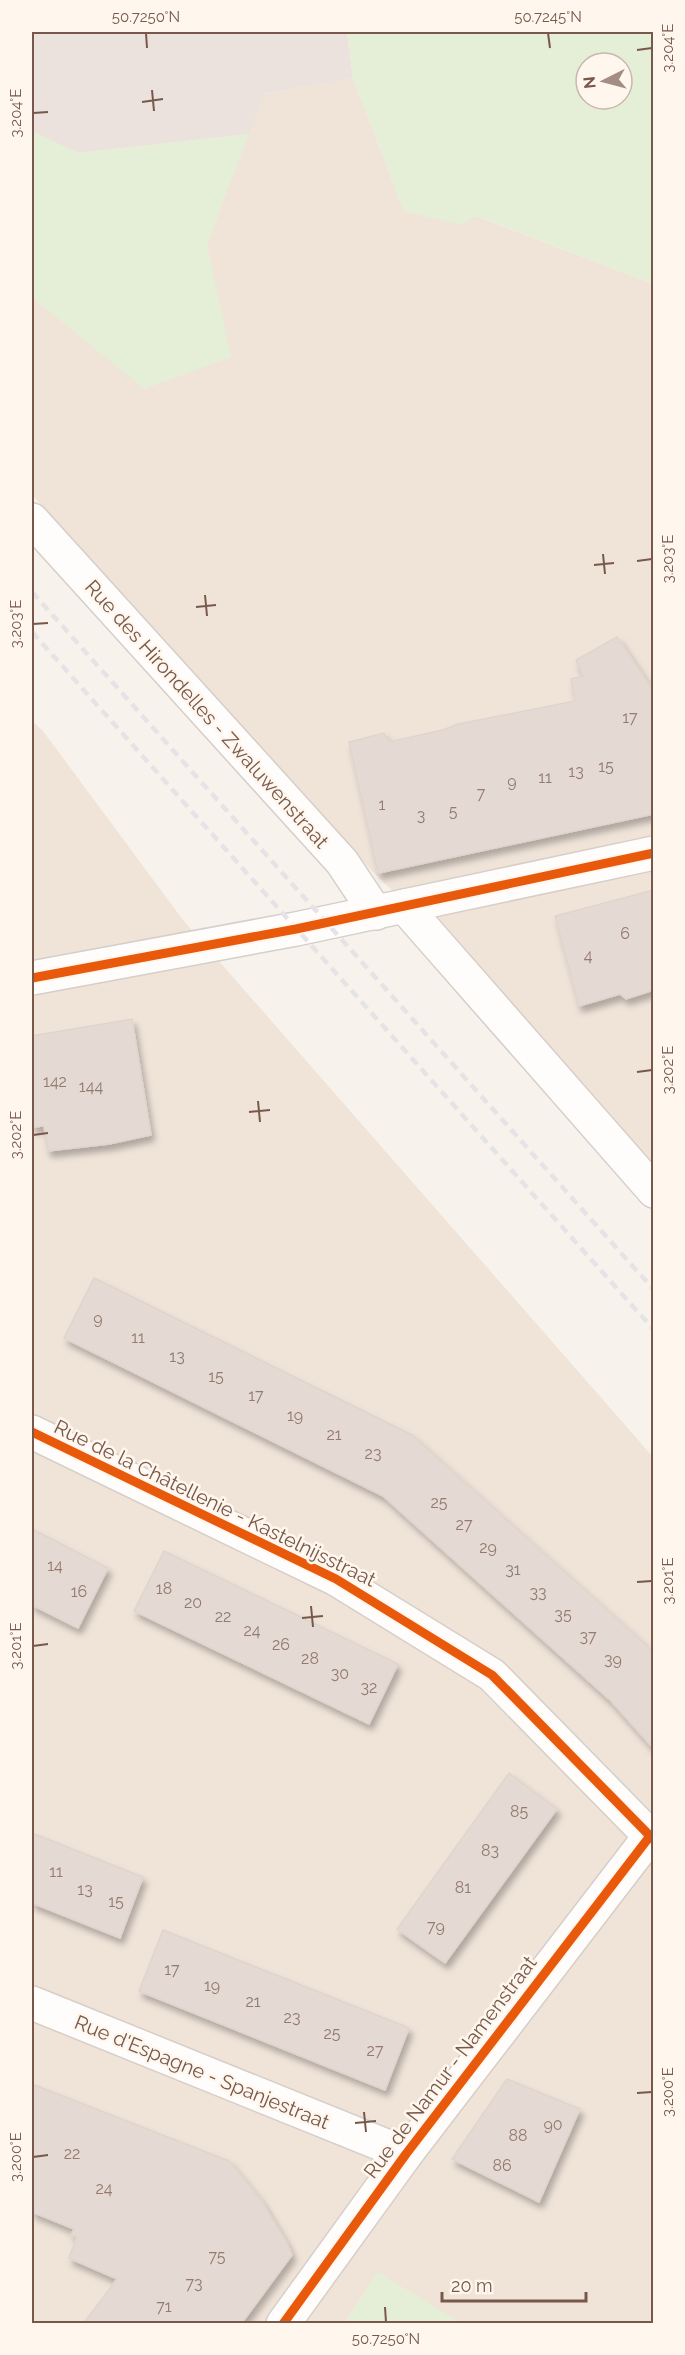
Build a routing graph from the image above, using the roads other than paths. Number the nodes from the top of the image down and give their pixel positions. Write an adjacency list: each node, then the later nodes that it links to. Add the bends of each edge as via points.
1 (32, 520): 3 (street, Rue des Hirondelles - Zwaluwenstraat)
2 (654, 853): 3 (street)
3 (390, 910): 4 (street); 5 (street, Rue des Hirondelles - Zwaluwenstraat)
4 (32, 978)
5 (654, 1191)
6 (32, 1432): 7 (street, Rue de la Châtellenie - Kastelnijsstraat, via 336,1579 492,1675)
7 (652, 1838): 9 (street, Rue de Namur - Namenstraat)
8 (32, 2003): 9 (street, Rue d'Espagne - Spanjestraat)
9 (406, 2154): 10 (street, Rue de Namur - Namenstraat)
10 (283, 2324)

